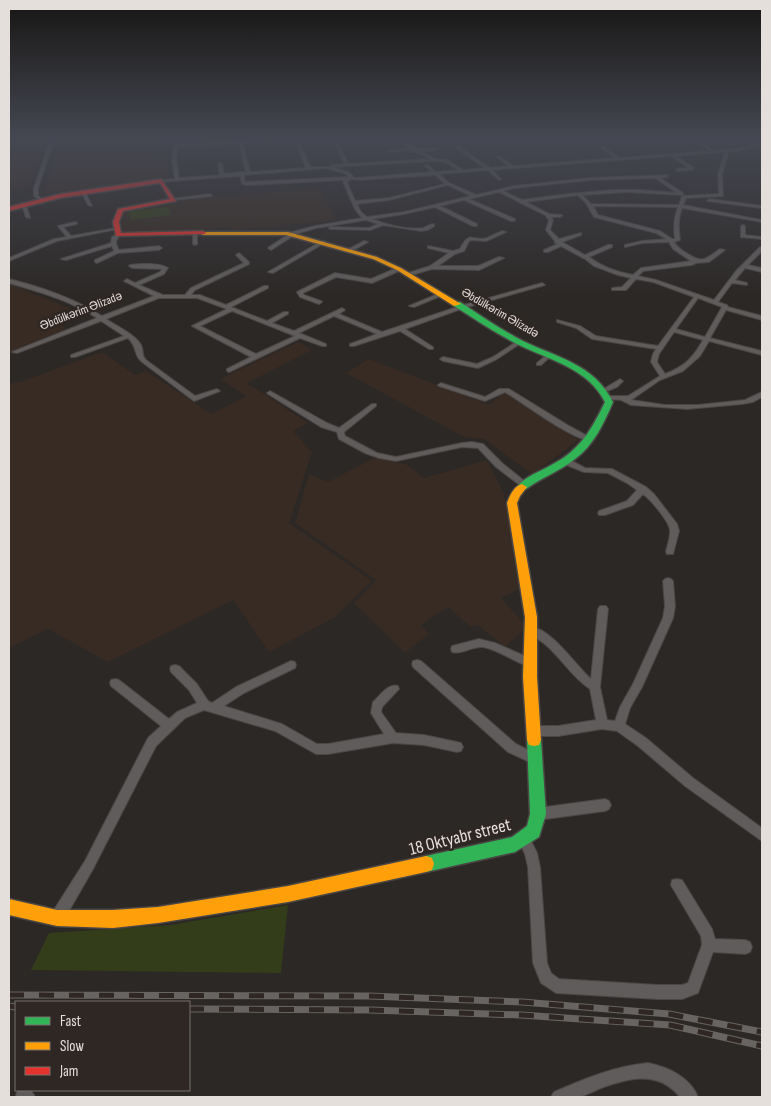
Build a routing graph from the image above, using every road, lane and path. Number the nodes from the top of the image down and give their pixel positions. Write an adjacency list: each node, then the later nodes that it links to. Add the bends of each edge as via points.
1 (36, 192): 19 (street)
2 (83, 192): 19 (street); 24 (street)
3 (169, 192): 17 (street)
4 (349, 192): 21 (street)
5 (418, 192): 21 (street)
6 (465, 192): 16 (street)
7 (492, 192): 16 (street)
8 (501, 192): 20 (street)
9 (630, 192): 13 (street)
10 (649, 192): 15 (street)
11 (678, 192): 15 (street)
12 (722, 192): 15 (street, via 722,195)
13 (579, 194): 20 (street); 23 (street)
14 (210, 195): 17 (street)
15 (683, 195): 27 (street); 28 (street)
16 (475, 196): 18 (street)
17 (174, 199): 48 (street, via 120,210)
18 (465, 199): 25 (street); 34 (street)
19 (41, 200): 22 (street)
20 (522, 202): 30 (street)
21 (354, 203): 33 (street)
22 (24, 204): 29 (street); 32 (street)
23 (589, 204): 26 (street); 35 (street, via 596,216)
24 (90, 205)
25 (437, 206): 33 (street); 42 (street)
26 (632, 206): 27 (street); 38 (street)
27 (680, 206): 36 (street); 51 (street, via 676,228 679,238)
28 (762, 208)
29 (9, 209)
30 (549, 216): 31 (street); 54 (street, via 551,220 547,228)
31 (560, 216)
32 (28, 217)
33 (366, 219): 39 (street); 40 (street)
34 (513, 220)
35 (614, 221): 38 (street); 43 (street)
36 (762, 221)
37 (75, 223): 49 (street, via 60,226)
38 (624, 223): 51 (street, via 649,229)
39 (382, 224): 40 (street, via 370,229); 41 (street, via 419,229)
40 (321, 225): 46 (street)
41 (432, 225)
42 (475, 225)
43 (607, 226)
44 (744, 226): 50 (street, via 743,236)
45 (504, 232): 65 (street, via 486,240 471,238 462,250)
46 (294, 233): 48 (street, Əbdülkərim Əlizadə, via 195,239); 52 (street, Əbdülkərim Əlizadə); 59 (street)
47 (579, 234): 54 (street)
48 (116, 236): 49 (street, Əbdülkərim Əlizadə); 64 (street); 69 (street, Əbdülkərim Əlizadə)
49 (70, 237): 70 (street, Əbdülkərim Əlizadə, via 48,242)
50 (762, 238)
51 (671, 241): 56 (street); 72 (street, via 675,248)
52 (324, 242): 61 (street, Əbdülkərim Əlizadə); 78 (street)
53 (366, 242): 61 (street)
54 (559, 243): 63 (street); 67 (street)
55 (610, 246): 67 (street)
56 (626, 246)
57 (430, 247): 65 (street)
58 (158, 248): 64 (street)
59 (271, 248)
60 (762, 248): 74 (street)
61 (350, 250): 77 (street, Əbdülkərim Əlizadə)
62 (722, 250): 72 (street, via 707,260)
63 (546, 251)
64 (117, 252): 71 (street)
65 (453, 253): 75 (street)
66 (239, 255): 89 (street, Əbdülkərim Əlizadə, via 247,263)
67 (584, 257): 79 (street, via 596,265)
68 (501, 258): 75 (street, via 479,268)
69 (64, 259)
70 (9, 260)
71 (97, 261)
72 (695, 261): 79 (street, via 646,268)
73 (132, 266): 83 (street, Əbdülkərim Əlizadə, via 165,268 162,273)
74 (744, 266): 76 (street); 82 (street)
75 (432, 267): 77 (street)
76 (762, 270)
77 (403, 271): 88 (street, Əbdülkərim Əlizadə); 92 (street, via 372,281 335,275 300,292 302,296)
78 (271, 272)
79 (636, 277): 87 (street, via 624,289); 91 (street)
80 (9, 280): 102 (street, via 64,298)
81 (127, 281): 83 (street, Əbdülkərim Əlizadə)
82 (731, 281): 84 (street); 93 (street)
83 (136, 284): 90 (street, Əbdülkərim Əlizadə)
84 (745, 284)
85 (542, 285): 95 (street)
86 (266, 287): 96 (street)
87 (614, 288)
88 (440, 294): 94 (street); 95 (street, Əbdülkərim Əlizadə)
89 (188, 295): 90 (street, Əbdülkərim Əlizadə); 96 (street, Əbdülkərim Əlizadə)
90 (158, 296): 102 (street, Əbdülkərim Əlizadə)
91 (696, 296): 93 (street); 106 (street)
92 (319, 302)
93 (715, 302): 97 (street)
94 (412, 306)
95 (462, 307): 105 (street); 111 (street, Əbdülkərim Əlizadə)
96 (229, 308): 104 (street, Əbdülkərim Əlizadə); 120 (street, via 195,326)
97 (726, 308): 101 (street); 110 (street)
98 (342, 310): 100 (street)
99 (286, 313): 104 (street)
100 (334, 314): 107 (street); 108 (street)
101 (762, 318)
102 (101, 319): 109 (street); 116 (street, Əbdülkərim Əlizadə)
103 (559, 321): 115 (street, via 578,327 594,338)
104 (268, 323): 107 (street, Əbdülkərim Əlizadə)
105 (400, 328): 108 (street); 114 (street)
106 (672, 330): 110 (street); 115 (street)
107 (298, 334): 112 (street, Əbdülkərim Əlizadə); 120 (street)
108 (381, 334): 113 (street)
109 (129, 336): 119 (street); 127 (street, via 138,345 144,361 194,400)
110 (707, 339): 117 (street); 124 (street, via 691,362)
111 (519, 342): 118 (street, Əbdülkərim Əlizadə); 121 (street, via 478,366)
112 (324, 345)
113 (352, 345)
114 (431, 348)
115 (659, 348): 124 (street, via 654,362)
116 (15, 352)
117 (762, 352)
118 (550, 355): 122 (street); 129 (street, Əbdülkərim Əlizadə, via 584,373)
119 (73, 356)
120 (257, 357): 123 (street)
121 (443, 359)
122 (539, 364)
123 (229, 370)
124 (664, 377): 131 (street)
125 (620, 381): 129 (street)
126 (441, 385): 134 (street, via 485,399 500,390 507,390)
127 (217, 391)
128 (270, 393): 133 (street)
129 (607, 394): 131 (street); 134 (street, via 606,407)
130 (762, 394): 131 (street, via 743,404 687,409 631,403)
131 (624, 399)
132 (374, 404): 133 (street)
133 (340, 431): 136 (street, via 342,437 366,451 395,459 478,446)
134 (589, 439): 135 (street)
135 (567, 462): 136 (street); 137 (street, via 584,470 608,471)
136 (524, 484): 142 (street, 18 Oktyabr street, via 513,495 512,503)
137 (643, 489): 138 (street, via 630,504); 139 (street, via 673,524 675,531)
138 (602, 513)
139 (670, 552)
140 (668, 581): 154 (street, via 668,618)
141 (603, 609): 149 (street)
142 (532, 630): 144 (street, 18 Oktyabr street); 149 (street, via 543,636 584,680)
143 (456, 649): 144 (street, via 477,643 491,645)
144 (530, 663): 155 (street, 18 Oktyabr street)
145 (292, 664): 151 (street)
146 (417, 664): 158 (street, via 512,748)
147 (175, 669): 151 (street)
148 (115, 683): 153 (street)
149 (595, 687): 152 (street)
150 (394, 689): 156 (street, via 377,705 376,713)
151 (209, 706): 153 (street, via 181,715); 156 (street, via 278,728 316,749)
152 (602, 724): 154 (street); 155 (street)
153 (168, 725): 165 (street, via 152,742)
154 (619, 726): 161 (street)
155 (534, 731): 158 (street, 18 Oktyabr street)
156 (393, 738): 157 (street)
157 (457, 747)
158 (536, 760): 160 (street, 18 Oktyabr street)
159 (606, 805): 160 (street)
160 (538, 814): 162 (street, 18 Oktyabr street, via 532,832)
161 (762, 835)
162 (524, 839): 165 (street, 18 Oktyabr street, via 482,852 288,894 158,915 113,919); 166 (street, via 532,853 534,867 540,963 546,978 556,986 682,992 693,988)
163 (677, 885): 166 (street, via 707,934)
164 (9, 907): 165 (street, 18 Oktyabr street)
165 (57, 918)
166 (709, 945): 167 (street)
167 (745, 948)
168 (559, 1097): 169 (street, via 634,1071 656,1071 674,1079)
169 (690, 1097)

